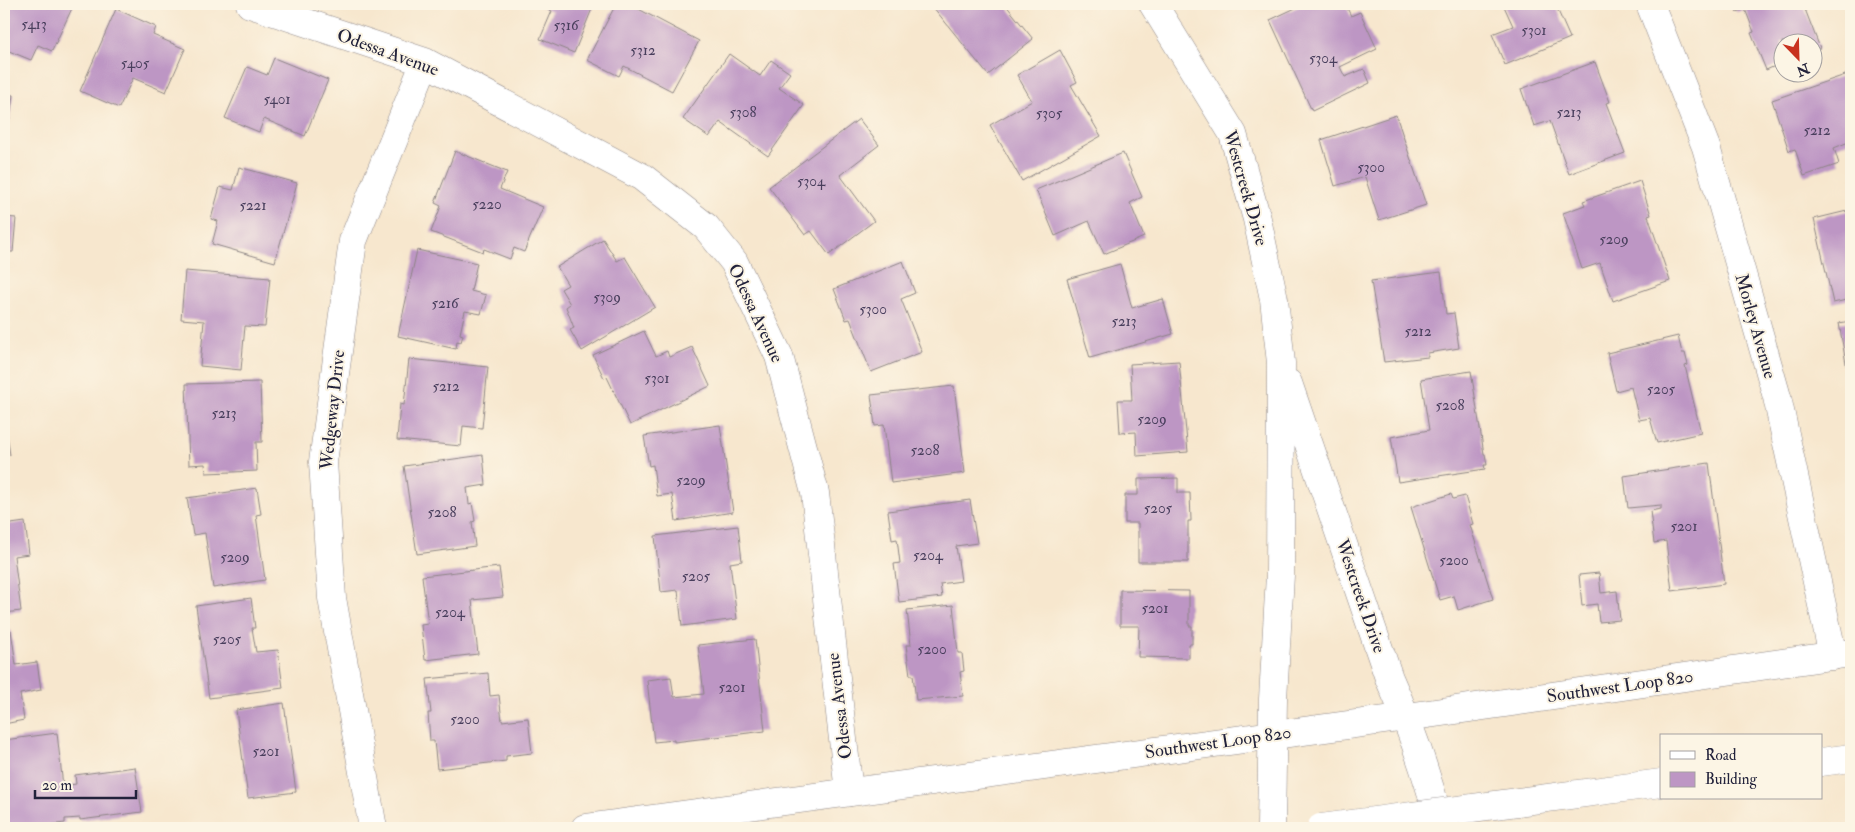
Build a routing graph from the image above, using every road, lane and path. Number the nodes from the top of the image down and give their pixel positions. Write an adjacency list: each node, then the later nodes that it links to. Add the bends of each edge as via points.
1 (250, 4): 4 (main road, Odessa Avenue)
2 (1153, 4): 5 (main road, Westcreek Drive, via 1233,134 1257,219 1274,299)
3 (1650, 4): 6 (main road, Morley Avenue, via 1706,147 1774,388)
4 (425, 62): 12 (main road, Odessa Avenue, via 642,177 706,227 734,262 779,356 815,493); 13 (main road, Wedgeway Drive, via 353,241 323,462 332,598)
5 (1281, 363): 7 (main road, Westcreek Drive, via 1389,678); 8 (main road, Westcreek Drive, via 1280,575)
6 (1842, 655): 7 (main road, Southwest Loop 820)
7 (1406, 717): 8 (main road, Southwest Loop 820); 17 (main road, Westcreek Drive)
8 (1272, 734): 12 (main road, Southwest Loop 820); 15 (main road, Westcreek Drive)
9 (1851, 758): 10 (main road)
10 (1822, 762)
11 (1660, 783): 16 (main road, bridge)
12 (849, 792): 14 (main road, Southwest Loop 820)
13 (373, 828)
14 (585, 828)
15 (1271, 828)
16 (1321, 828)
17 (1441, 828)

